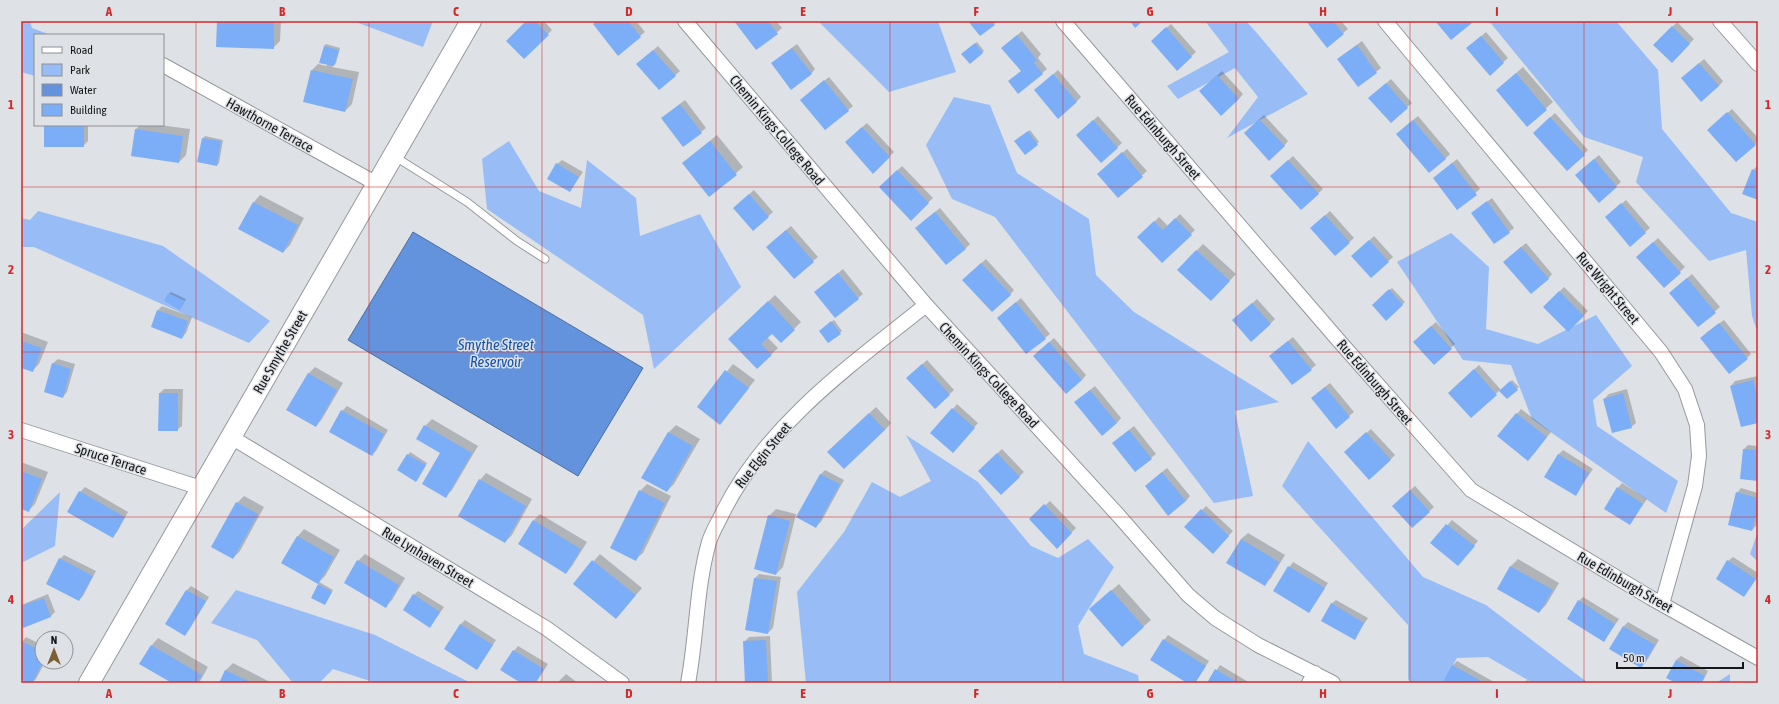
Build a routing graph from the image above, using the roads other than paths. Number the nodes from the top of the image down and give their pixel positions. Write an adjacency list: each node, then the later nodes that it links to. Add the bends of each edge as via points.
1 (471, 21): 8 (main road, Rue Smythe Street)
2 (685, 21): 11 (street, Chemin Kings College Road)
3 (1063, 21): 15 (street, Rue Edinburgh Street, via 1335,336 1472,490)
4 (1385, 21): 15 (street, Rue Wright Street, via 1661,352 1685,389 1697,425 1699,456 1695,486)
5 (1720, 21): 6 (street)
6 (1758, 64)
7 (164, 66): 9 (street, Hawthorne Terrace)
8 (393, 156): 9 (main road, Rue Smythe Street); 10 (lane, via 467,202)
9 (377, 184): 13 (main road, Rue Smythe Street)
10 (545, 259)
11 (926, 305): 17 (street, Chemin Kings College Road, via 1120,516 1188,595 1215,618); 20 (street, Rue Elgin Street, via 847,369 797,414 759,456 731,496 709,540 699,590)
12 (21, 430): 14 (street, Spruce Terrace)
13 (231, 437): 14 (main road, Rue Smythe Street); 19 (street, Rue Lynhaven Street, via 546,628)
14 (201, 488): 18 (main road, Rue Smythe Street)
15 (1662, 604): 16 (street, Rue Edinburgh Street)
16 (1758, 658)
17 (1312, 678): 21 (street, Chemin Kings College Road)
18 (94, 682)
19 (622, 683)
20 (688, 683)
21 (1333, 683)

